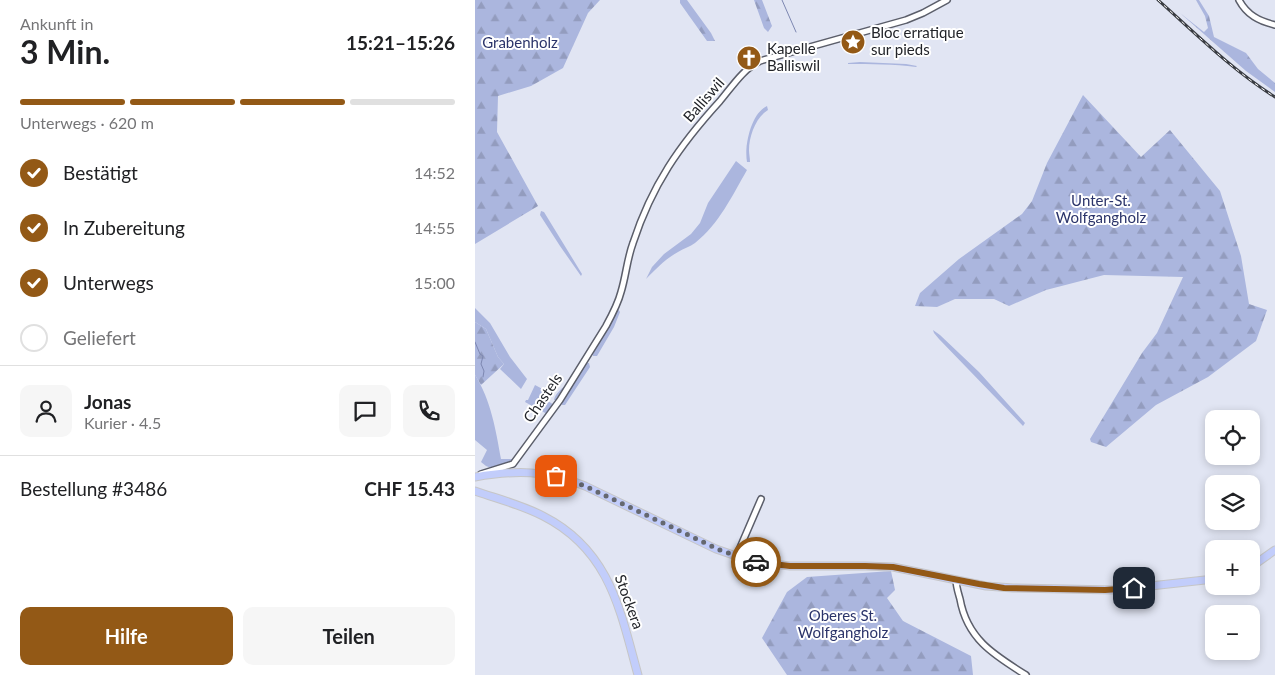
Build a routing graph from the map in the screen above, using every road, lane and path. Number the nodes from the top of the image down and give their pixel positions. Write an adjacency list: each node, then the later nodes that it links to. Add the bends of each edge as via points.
1 (947, 0): 4 (street, Balliswil, via 906,20 760,61 747,70 691,134 661,179 638,227 621,294)
2 (1239, 0): 3 (street, via 1251,15)
3 (1275, 25)
4 (612, 314): 5 (street, Chastels, via 560,400 513,464)
5 (477, 476): 9 (main road, Chastels, via 525,472 567,479)
6 (475, 491): 15 (main road, Stockera, via 545,517 589,553 605,575 618,603)
7 (761, 499): 9 (street)
8 (1275, 550): 10 (main road)
9 (737, 557): 11 (main road, Chastels, via 781,565 904,568)
10 (1260, 561)
11 (956, 580): 12 (main road, Chastels, via 1013,588 1114,590); 13 (street, via 960,604)
12 (1205, 580)
13 (973, 633): 14 (street); 16 (street, via 983,645)
14 (974, 640)
15 (638, 675)
16 (1026, 675)

